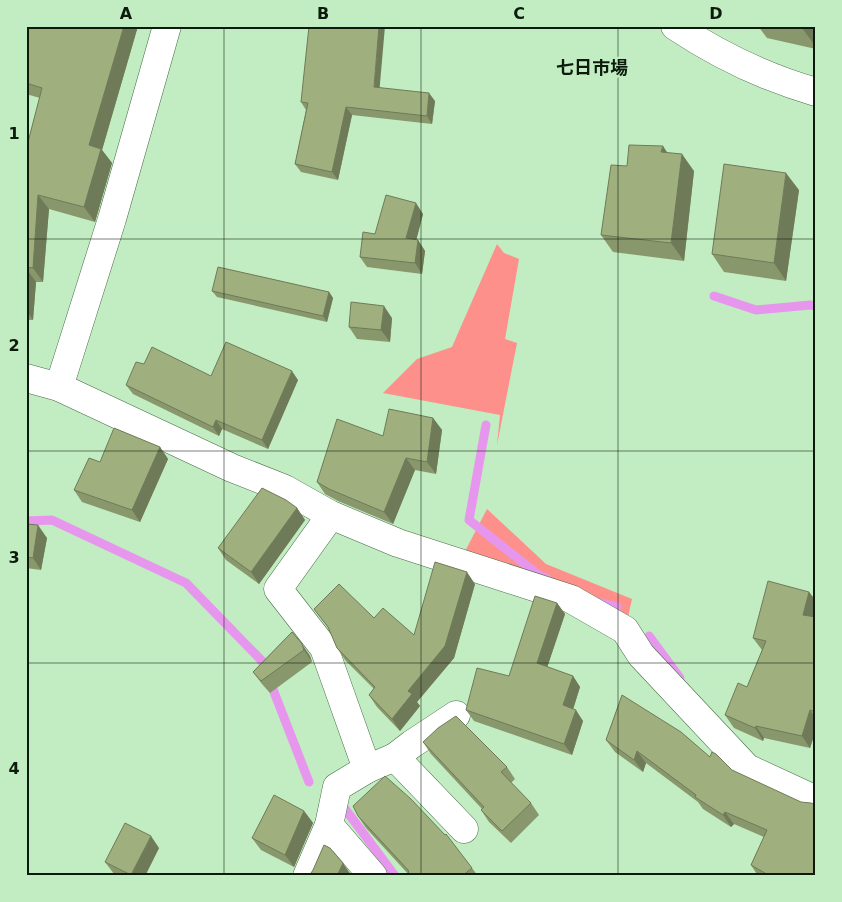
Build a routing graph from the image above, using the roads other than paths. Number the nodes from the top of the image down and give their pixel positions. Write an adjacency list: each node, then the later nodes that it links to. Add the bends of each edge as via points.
1 (167, 26): 5 (street, via 112,219)
2 (675, 26): 3 (street, via 730,60)
3 (816, 92)
4 (26, 378): 5 (street)
5 (59, 387): 6 (street, via 232,468 285,489)
6 (331, 515): 9 (street, via 278,589 324,648); 10 (street, via 398,542 571,599 625,630 640,655 747,768)
7 (456, 716): 8 (street)
8 (395, 758): 9 (street); 12 (street)
9 (368, 769): 11 (street, via 337,787)
10 (816, 800)
11 (329, 825): 13 (street); 14 (street)
12 (464, 829)
13 (307, 876)
14 (373, 876)

